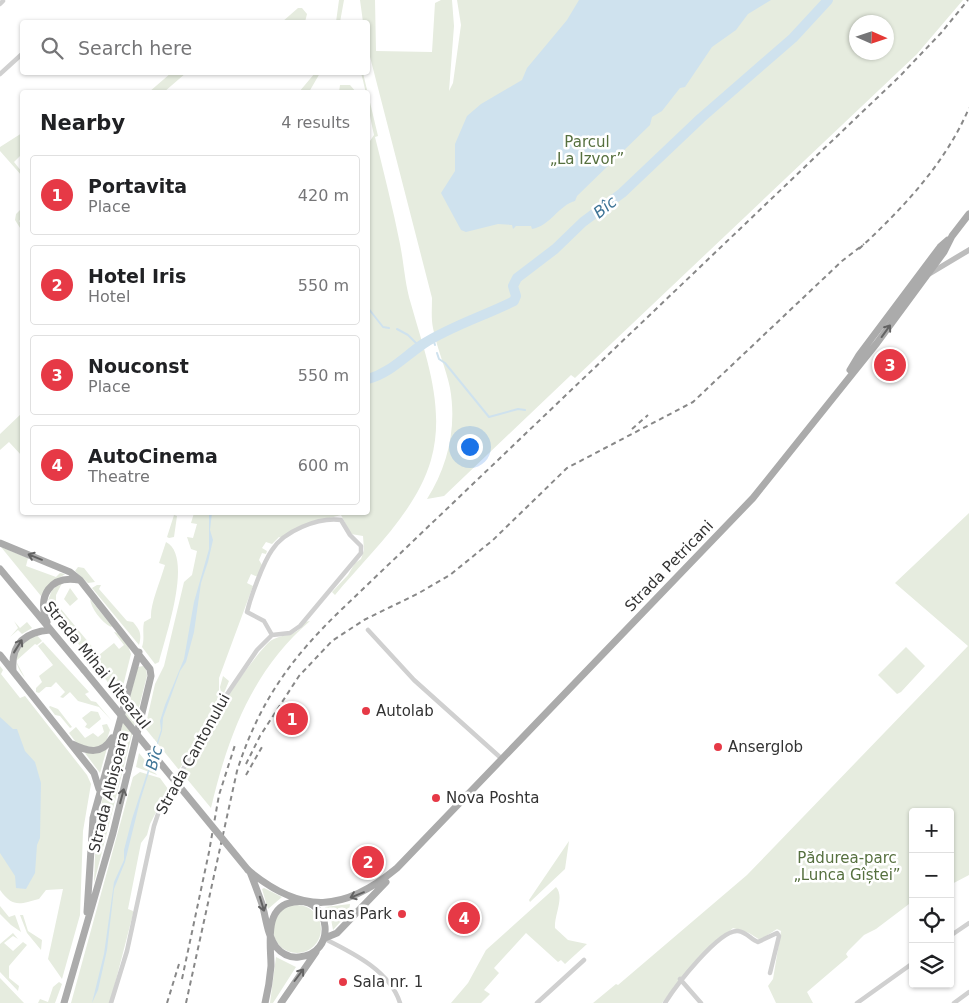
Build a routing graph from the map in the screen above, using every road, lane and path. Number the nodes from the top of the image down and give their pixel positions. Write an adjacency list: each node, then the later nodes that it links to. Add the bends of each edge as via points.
1 (20, 56): 2 (street)
2 (0, 74)
3 (969, 214): 4 (main road, Strada Petricani)
4 (952, 236): 6 (main road, Strada Petricani); 7 (main road, Strada Petricani)
5 (969, 250): 6 (main road)
6 (928, 275): 7 (main road); 8 (main road, Strada Petricani, one-way to 6)
7 (914, 282): 8 (main road, Strada Petricani, via 859,354)
8 (844, 382): 22 (main road, Strada Petricani, via 737,515)
9 (0, 543): 11 (main road, one-way to 9, via 70,572)
10 (0, 569): 12 (main road, Strada Mihai Viteazul)
11 (80, 580): 12 (main road, via 61,580 46,593 43,608); 15 (main road)
12 (50, 630): 19 (main road, one-way to 12, via 14,652 24,637); 25 (main road, Strada Mihai Viteazul, bridge)
13 (368, 630): 22 (street, via 414,680)
14 (272, 635): 14 (street, via 264,621 247,612 272,550 301,528 341,520 361,546 361,553 296,630); 41 (street, Strada Cantonului, via 236,679 160,811)
15 (132, 644): 16 (main road); 18 (main road)
16 (139, 652): 18 (main road, Strada Albișoara); 27 (main road, Strada Albișoara, one-way to 16, via 151,676)
17 (0, 655): 19 (main road)
18 (134, 670): 20 (main road, Strada Albișoara)
19 (13, 671): 21 (main road)
20 (116, 731): 21 (main road, via 109,743 98,751 85,750); 23 (main road, Strada Albișoara)
21 (70, 743): 23 (main road, via 97,780)
22 (502, 759): 24 (main road, Strada Petricani)
23 (99, 796): 26 (main road, Strada Albișoara, via 91,832)
24 (397, 868): 28 (main road, Strada Petricani, one-way to 28, via 376,886 355,897 334,902); 33 (main road, Strada Petricani, via 334,936)
25 (249, 871): 28 (main road, Strada Mihai Viteazul, via 282,893); 32 (main road, Strada Mihai Viteazul, one-way to 32)
26 (90, 881): 27 (main road); 30 (main road, Strada Albișoara)
27 (98, 886): 30 (main road, Strada Albișoara)
28 (303, 902): 32 (main road, via 289,903 277,910 271,923); 33 (main road, via 315,907 324,918)
29 (969, 923): 31 (street)
30 (86, 928): 40 (main road, Strada Albișoara)
31 (954, 933)
32 (271, 937): 34 (main road, via 280,951 296,958 312,954); 42 (main road, via 270,977)
33 (325, 938): 34 (main road); 44 (street, via 384,976)
34 (319, 948): 43 (main road, one-way to 34)
35 (584, 960): 45 (street)
36 (909, 966): 48 (street)
37 (770, 973): 38 (street, via 778,932 758,942 748,934 735,931 725,936)
38 (680, 979): 46 (street); 47 (street)
39 (969, 992): 49 (street)
40 (64, 1003)
41 (111, 1003)
42 (265, 1003)
43 (281, 1003)
44 (400, 1003)
45 (537, 1003)
46 (665, 1003)
47 (700, 1003)
48 (856, 1003)
49 (954, 1003)

